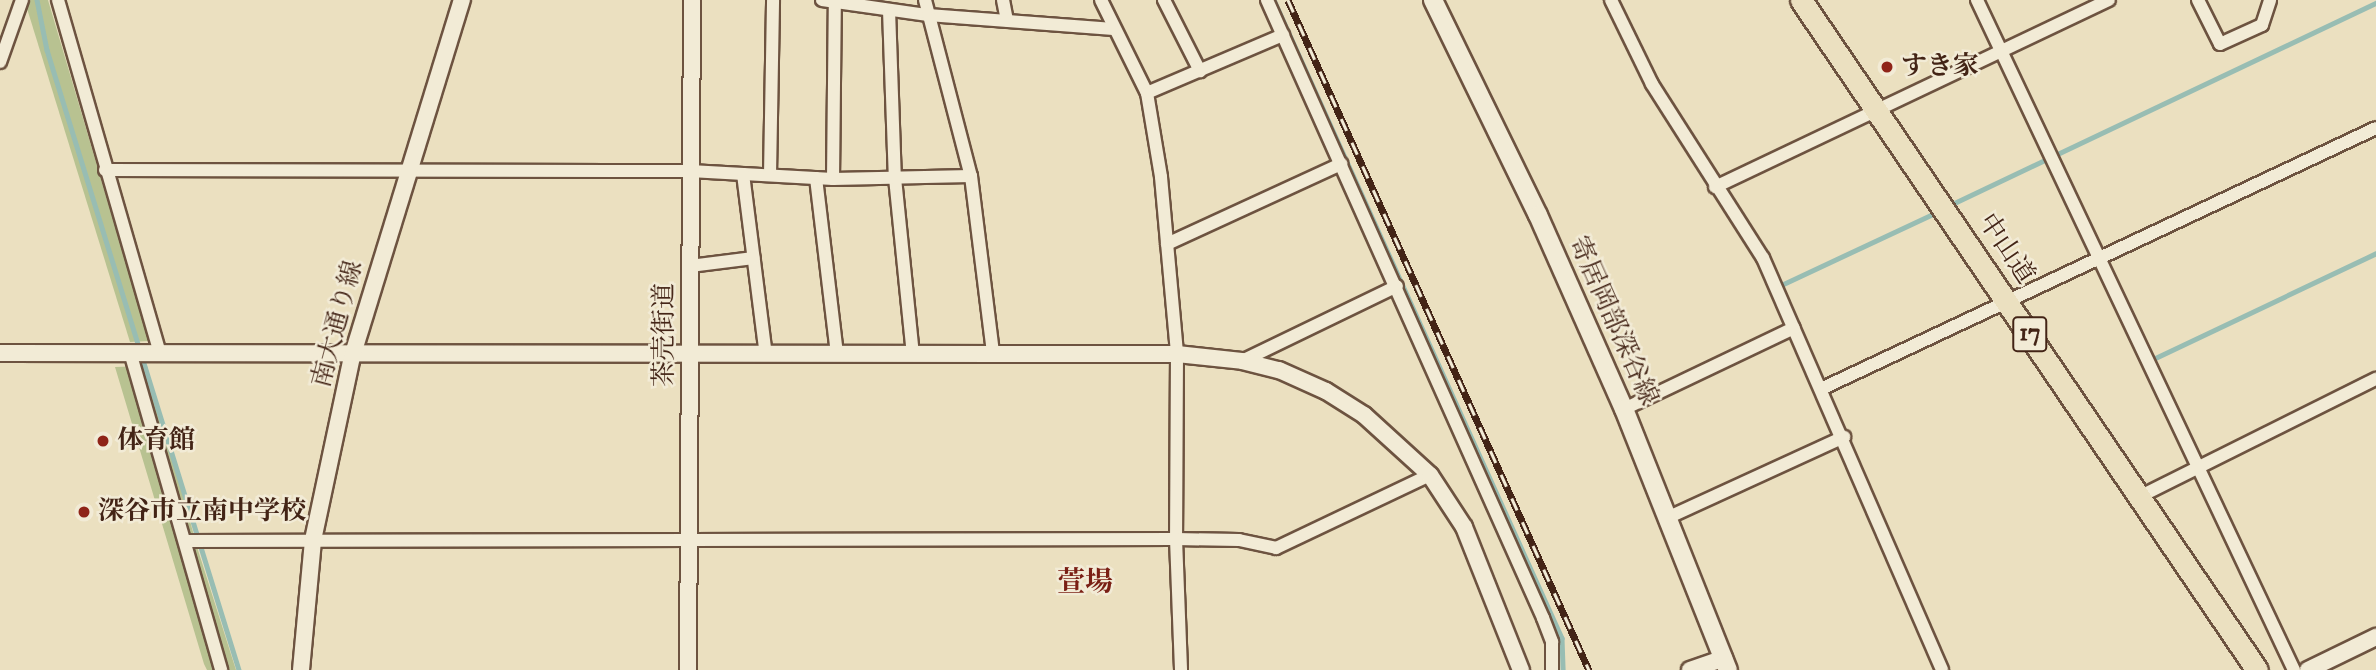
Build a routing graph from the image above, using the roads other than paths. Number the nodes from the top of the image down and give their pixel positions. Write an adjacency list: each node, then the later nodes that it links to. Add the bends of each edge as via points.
1 (58, 0): 32 (street)
2 (462, 0): 33 (street, 南大通り線)
3 (692, 0): 34 (street, 茶売街道)
4 (773, 0): 36 (street)
5 (822, 0): 19 (street)
6 (925, 0): 21 (street)
7 (1003, 0): 22 (street)
8 (1101, 0): 23 (street)
9 (1164, 0): 27 (street)
10 (1267, 0): 24 (street)
11 (1433, 0): 62 (main road, 寄居岡部深谷線, via 1538,215)
12 (1611, 0): 41 (street, via 1652,84)
13 (1801, 0): 29 (highway, 中山道 / 17)
14 (1977, 0): 25 (street)
15 (2109, 0): 25 (street)
16 (2198, 0): 17 (street, via 2220,44 2262,25)
17 (2270, 0)
18 (21, 1): 26 (street)
19 (836, 1): 20 (street); 40 (street)
20 (889, 10): 21 (street); 39 (street)
21 (928, 15): 22 (street); 37 (street)
22 (1007, 21): 23 (street)
23 (1113, 29): 28 (street)
24 (1283, 35): 27 (street); 31 (street)
25 (2001, 51): 29 (street); 44 (street)
26 (0, 62)
27 (1200, 71): 28 (street)
28 (1147, 93): 42 (street)
29 (1877, 111): 41 (street); 47 (highway, 中山道 / 17)
30 (2376, 128): 44 (street)
31 (1341, 163): 42 (street); 46 (street)
32 (105, 170): 33 (street); 52 (street)
33 (407, 171): 34 (street); 58 (street, 南大通り線)
34 (690, 171): 35 (street); 45 (street, 茶売街道)
35 (743, 174): 36 (street); 43 (street)
36 (769, 176): 38 (street)
37 (971, 176): 39 (street); 51 (street)
38 (816, 178): 40 (street); 57 (street)
39 (895, 178): 40 (street); 53 (street)
40 (833, 179)
41 (1716, 187): 48 (street, via 1763,258)
42 (1167, 244): 54 (street)
43 (754, 258): 45 (street); 56 (street)
44 (2100, 259): 47 (street); 64 (street)
45 (690, 266): 55 (street, 茶売街道)
46 (1397, 286): 59 (street); 79 (street, via 1543,618 1552,642)
47 (2007, 301): 61 (street); 66 (highway, 中山道 / 17)
48 (1794, 328): 61 (street); 62 (street)
49 (130, 352): 50 (street); 52 (street); 70 (street)
50 (0, 353)
51 (993, 353): 53 (street); 54 (street)
52 (159, 354): 58 (street)
53 (913, 354): 57 (street)
54 (1177, 354): 59 (street); 68 (street)
55 (690, 355): 56 (street); 58 (street); 71 (street, 茶売街道)
56 (766, 355): 57 (street)
57 (836, 355)
58 (352, 357): 69 (street, 南大通り線)
59 (1242, 361): 65 (street, via 1279,370 1326,391 1364,415)
60 (2376, 379): 64 (street)
61 (1823, 388): 63 (street)
62 (1623, 409): 67 (main road, 寄居岡部深谷線)
63 (1844, 437): 67 (street); 81 (street)
64 (2197, 465): 66 (street); 83 (street)
65 (1430, 475): 68 (street, via 1276,548 1239,540); 78 (street, via 1464,527)
66 (2141, 496): 82 (highway, 中山道 / 17)
67 (1667, 518): 73 (main road, 寄居岡部深谷線)
68 (1176, 539): 71 (street); 77 (street)
69 (313, 540): 70 (street); 71 (street); 75 (street, 南大通り線)
70 (185, 541): 74 (street)
71 (687, 541): 76 (street, 茶売街道)
72 (2376, 637): 84 (street)
73 (1726, 664): 80 (street)
74 (221, 670)
75 (301, 670)
76 (688, 670)
77 (1181, 670)
78 (1521, 670)
79 (1552, 670)
80 (1690, 670)
81 (1942, 670)
82 (2257, 670)
83 (2294, 670)
84 (2308, 670)

